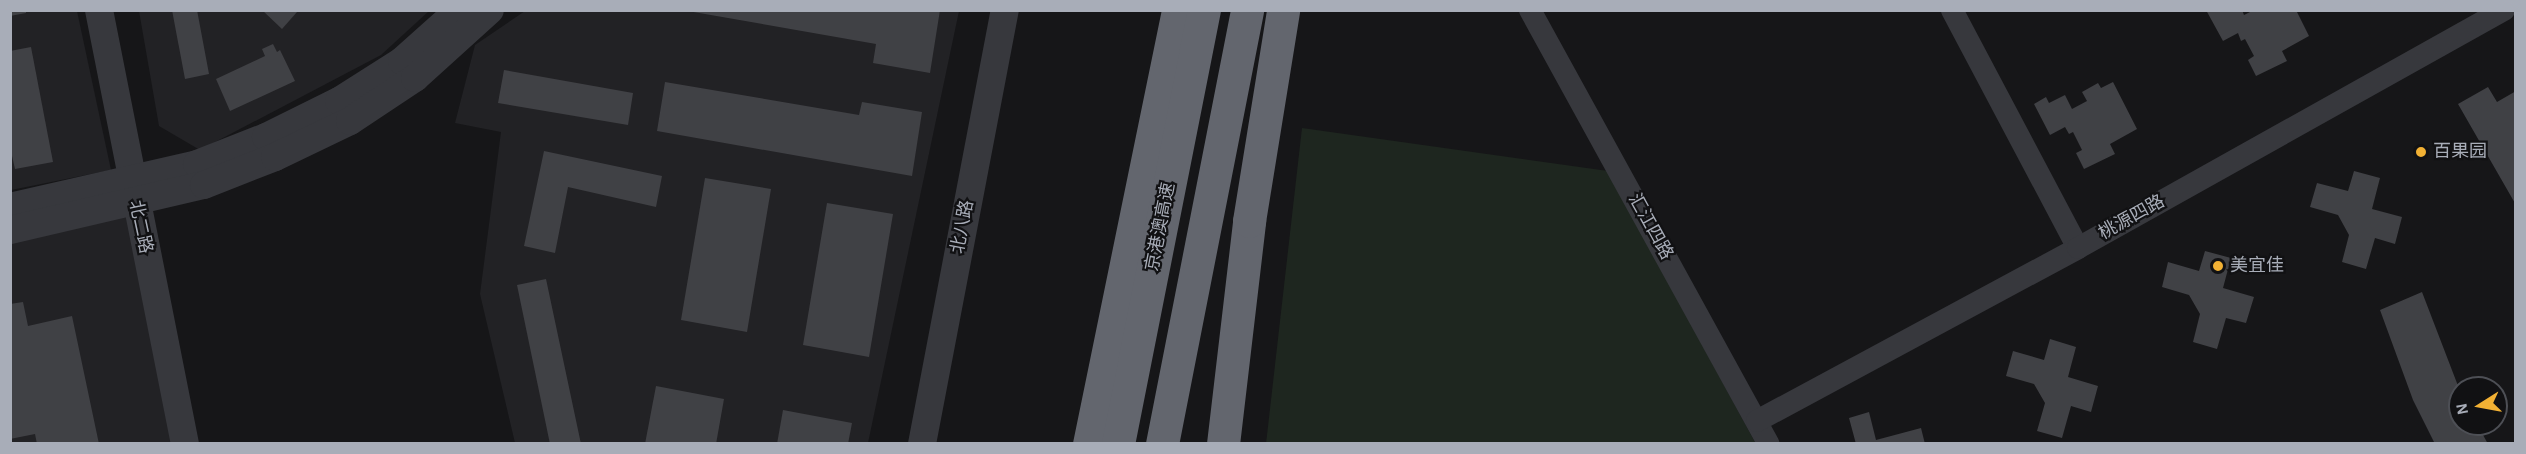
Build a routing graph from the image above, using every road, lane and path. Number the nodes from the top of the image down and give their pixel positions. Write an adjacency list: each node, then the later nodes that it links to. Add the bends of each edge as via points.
1 (99, 10): 13 (street, 北二路)
2 (459, 10): 13 (street, via 402,61 339,101 266,137)
3 (490, 10): 13 (street, via 415,78 350,121 204,186)
4 (984, 10): 19 (street, 北八路)
5 (1005, 10): 20 (street, 北八路)
6 (1178, 10): 21 (highway)
7 (1204, 10): 22 (highway, 京港澳高速)
8 (1247, 10): 23 (highway)
9 (1283, 10): 24 (highway, via 1249,221)
10 (1530, 10): 17 (street, 汇江四路)
11 (1952, 10): 16 (street)
12 (2504, 10): 16 (street, 桃源四路)
13 (133, 193): 14 (street); 15 (street); 18 (street, 北二路)
14 (10, 207)
15 (10, 230)
16 (2079, 248): 17 (street, 桃源四路)
17 (1757, 421): 25 (street, 汇江四路)
18 (185, 444)
19 (902, 444)
20 (922, 444)
21 (1089, 444)
22 (1118, 444)
23 (1162, 444)
24 (1223, 444)
25 (1769, 444)

